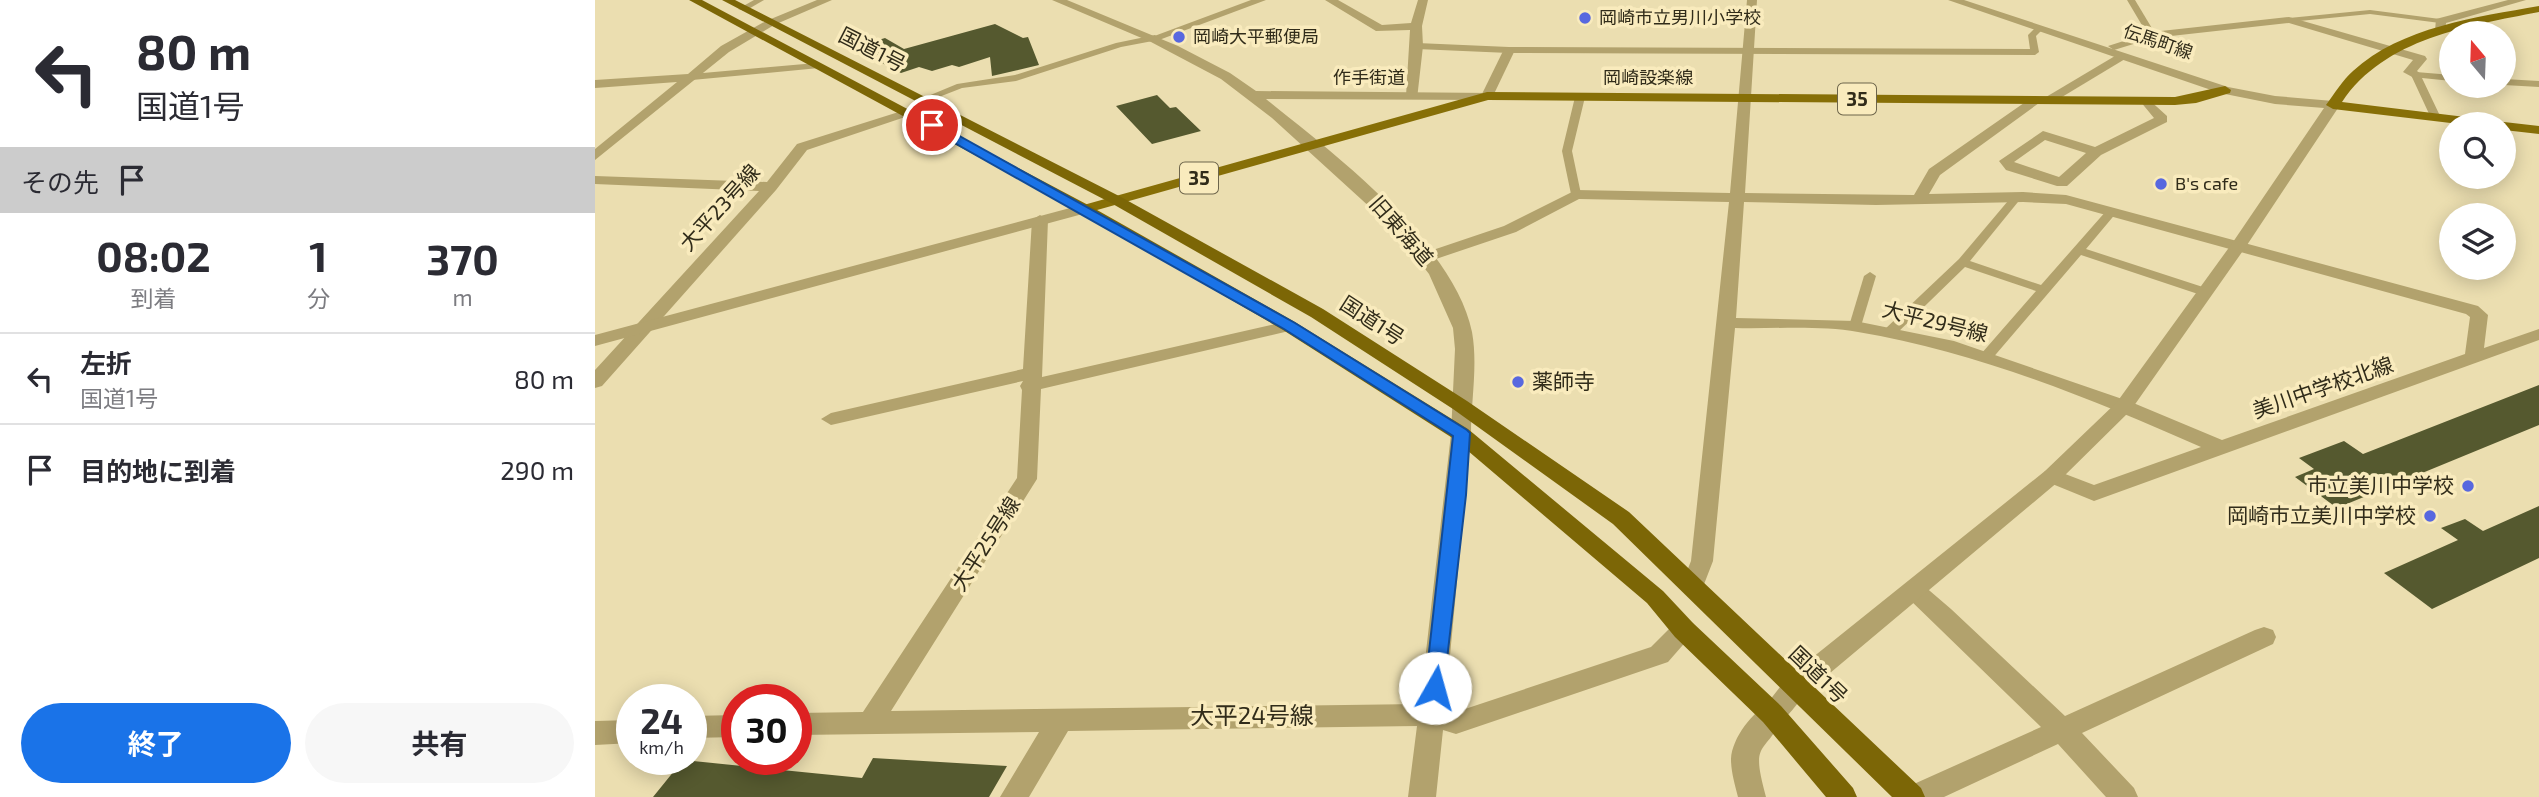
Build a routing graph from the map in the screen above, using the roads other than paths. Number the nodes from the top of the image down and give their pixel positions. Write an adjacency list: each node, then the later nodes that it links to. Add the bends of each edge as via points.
1 (694, 0): 23 (highway, 国道1号)
2 (761, 0): 15 (lane)
3 (827, 0): 23 (street)
4 (1057, 0): 27 (street, 旧東海道)
5 (1261, 0): 27 (street)
6 (1330, 0): 21 (street, via 1380,29)
7 (1423, 0): 21 (street)
8 (1752, 0): 31 (street)
9 (1952, 0): 25 (street, 伝馬町線)
10 (1976, 0): 29 (street, 伝馬町線)
11 (2131, 0): 26 (lane)
12 (2456, 0): 17 (street)
13 (2521, 0): 17 (street)
14 (2530, 0): 16 (street)
15 (734, 4): 23 (highway, 国道1号)
16 (2539, 7): 20 (main road)
17 (2480, 10): 19 (street)
18 (2289, 20): 22 (lane, via 2370,12); 26 (street); 32 (street)
19 (2452, 21)
20 (2466, 21)
21 (1416, 26): 28 (street)
22 (2439, 26)
23 (761, 27): 34 (highway, 国道1号); 36 (street, via 725,48); 50 (highway, 国道1号)
24 (2439, 27): 32 (main road)
25 (2040, 28): 31 (lane, via 2032,35 2035,52); 33 (street, 伝馬町線)
26 (2152, 35): 29 (street)
27 (1155, 38): 42 (street, 旧東海道, via 1215,69); 50 (lane, via 1016,78 960,86)
28 (1417, 46): 30 (lane); 43 (street)
29 (2114, 46): 49 (street, 伝馬町線, via 2222,82)
30 (1509, 50): 31 (lane); 44 (street)
31 (1748, 50): 46 (street)
32 (2394, 51): 35 (street, via 2421,59 2409,72); 49 (main road, via 2358,72)
33 (2124, 56): 41 (street, 伝馬町線); 47 (street)
34 (816, 66): 36 (lane); 50 (highway, 国道1号)
35 (2416, 75): 37 (lane); 51 (lane)
36 (692, 77): 39 (street); 57 (street)
37 (2439, 77)
38 (2517, 83): 40 (lane)
39 (595, 84)
40 (2539, 84)
41 (2225, 90): 48 (main road, 岡崎設楽線 / 35, via 2196,99); 49 (street, 伝馬町線)
42 (1251, 95): 43 (street, 作手街道); 55 (street, 旧東海道)
43 (1412, 96): 44 (street, 作手街道)
44 (1487, 96): 45 (main road, 岡崎設楽線 / 35); 55 (main road, 岡崎設楽線 / 35)
45 (1580, 97): 46 (main road, 岡崎設楽線 / 35); 60 (lane, via 1567,151)
46 (1747, 98): 47 (main road, 岡崎設楽線 / 35); 61 (street)
47 (2040, 100): 48 (main road, 岡崎設楽線 / 35); 63 (street, via 1934,172)
48 (2146, 101): 56 (street, via 2162,119)
49 (2333, 105): 51 (main road); 68 (street)
50 (916, 107): 59 (street, 大平23号線, via 802,147); 64 (highway, 国道1号); 65 (highway, 国道1号)
51 (2436, 118): 52 (main road)
52 (2439, 118)
53 (2516, 127): 54 (main road)
54 (2539, 130)
55 (1313, 146): 64 (main road, 岡崎設楽線 / 35); 70 (street, 旧東海道, via 1367,191)
56 (2096, 152): 56 (street, via 2062,183 2011,167 2006,161 2043,135)
57 (595, 156)
58 (595, 180): 59 (street)
59 (771, 187): 78 (street, 大平23号線)
60 (1576, 194): 61 (street); 70 (street, via 1510,229)
61 (1737, 196): 63 (street); 75 (street)
62 (2017, 197): 63 (street); 66 (street, via 2066,200); 71 (lane)
63 (1919, 199)
64 (1116, 200): 65 (main road, 岡崎設楽線 / 35); 86 (highway, 国道1号, via 1317,313)
65 (1085, 209): 67 (street); 76 (highway, 国道1号)
66 (2111, 212): 68 (street); 69 (lane)
67 (1040, 220): 78 (street); 84 (street, 大平25号線)
68 (2239, 245): 74 (street); 83 (street, via 2472,310 2479,315)
69 (2078, 250): 73 (lane); 74 (lane)
70 (1427, 257): 86 (street, 旧東海道, via 1463,330)
71 (1963, 262): 73 (lane); 79 (lane)
72 (1870, 276): 77 (lane)
73 (2044, 290): 82 (lane)
74 (2205, 292): 87 (street)
75 (1727, 323): 77 (street, 大平29号線); 92 (street, via 1702,561)
76 (1289, 326): 84 (street); 89 (highway, 国道1号)
77 (1855, 327): 79 (street, 大平29号線)
78 (642, 330): 81 (street); 85 (street, 大平23号線)
79 (1889, 333): 82 (street, 大平29号線)
80 (2539, 334): 83 (street, 美川中学校北線)
81 (595, 341)
82 (1986, 357): 87 (street, 大平29号線)
83 (2473, 359): 90 (street, 美川中学校北線)
84 (1030, 379): 88 (street); 100 (street, 大平25号線, via 1027,479)
85 (595, 382)
86 (1460, 405): 89 (street, 旧東海道); 92 (highway, 国道1号, via 1621,519)
87 (2124, 406): 90 (street); 91 (street)
88 (831, 419)
89 (1461, 433): 94 (highway, 国道1号, via 1655,597); 98 (street, 旧東海道)
90 (2221, 448): 91 (street, 美川中学校北線, via 2094,494)
91 (2052, 476): 93 (street)
92 (1693, 586): 96 (highway, 国道1号)
93 (1915, 591): 96 (street); 102 (street)
94 (1684, 630): 97 (highway, 国道1号); 98 (street, 大平24号線, via 1659,655 1456,723)
95 (2264, 637): 102 (street)
96 (1796, 686): 97 (street); 109 (highway, 国道1号)
97 (1772, 714): 107 (street, via 1746,742 1743,765); 108 (highway, 国道1号)
98 (1432, 715): 99 (street, 大平24号線); 106 (street, 旧東海道)
99 (1062, 718): 100 (street, 大平24号線); 105 (street)
100 (871, 721): 101 (street, 大平24号線)
101 (812, 723)
102 (2063, 729): 109 (street); 110 (street)
103 (616, 732): 104 (street)
104 (595, 733)
105 (1014, 797)
106 (1422, 797)
107 (1752, 797)
108 (1843, 797)
109 (1913, 797)
110 (2124, 797)

